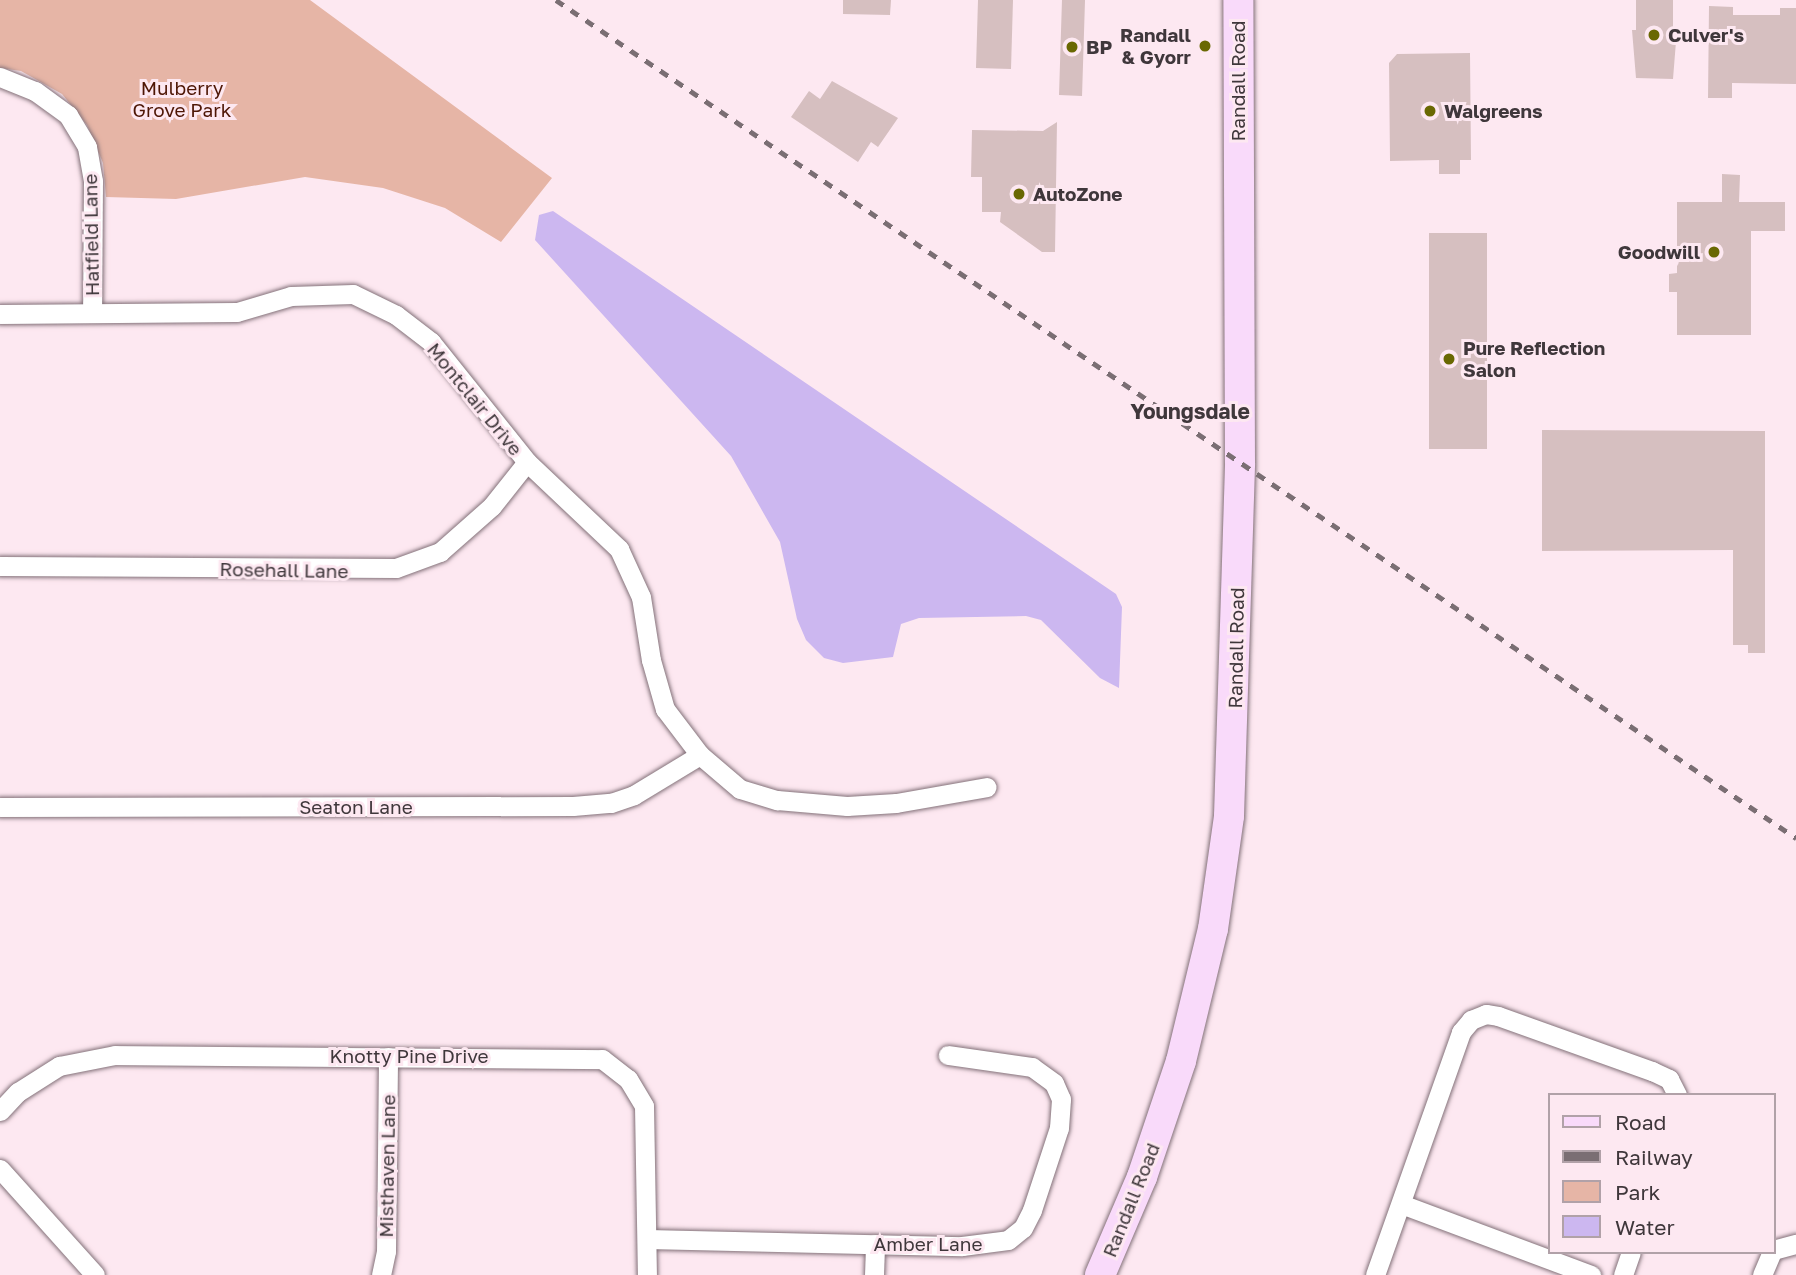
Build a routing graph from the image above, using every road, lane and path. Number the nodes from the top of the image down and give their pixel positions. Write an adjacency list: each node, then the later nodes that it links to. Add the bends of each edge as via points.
1 (1238, 0): 26 (main road, Randall Road, via 1240,463 1229,816 1213,929 1185,1048 1142,1177)
2 (0, 77): 3 (street, Hatfield Lane, via 35,91 68,115 87,147 93,181)
3 (92, 313): 4 (street, Montclair Drive); 5 (street, Montclair Drive, via 237,312 291,296 353,294 397,315 430,342)
4 (0, 314)
5 (527, 462): 6 (street, Rosehall Lane, via 492,506 440,552 396,568); 7 (street, Montclair Drive, via 619,549 641,597 664,709)
6 (0, 566)
7 (700, 755): 8 (street, Montclair Drive, via 740,789 815,806 896,803); 9 (street, Seaton Lane, via 634,795 611,803 573,806)
8 (987, 787)
9 (0, 807)
10 (948, 1055): 17 (street, Amber Lane, via 1032,1067 1054,1083 1062,1113 1032,1210 1023,1228 1008,1240)
11 (388, 1057): 13 (street, Knotty Pine Drive, via 115,1055 86,1059 59,1066 18,1092); 16 (street, Knotty Pine Drive, via 602,1059 628,1079 644,1106); 23 (street, Misthaven Lane, via 386,1251)
12 (1676, 1093): 15 (street, via 1669,1079 1652,1071 1498,1016 1486,1014 1471,1020 1461,1032)
13 (0, 1111)
14 (0, 1169): 22 (street)
15 (1401, 1204): 27 (street); 28 (street)
16 (647, 1239): 17 (street, Amber Lane); 24 (street, Knotty Pine Drive)
17 (874, 1244): 25 (street)
18 (1796, 1244): 19 (street)
19 (1775, 1250)
20 (1630, 1254): 29 (street)
21 (1770, 1254): 30 (street)
22 (95, 1275)
23 (381, 1275)
24 (647, 1275)
25 (874, 1275)
26 (1100, 1275)
27 (1375, 1275)
28 (1591, 1275)
29 (1623, 1275)
30 (1762, 1275)

